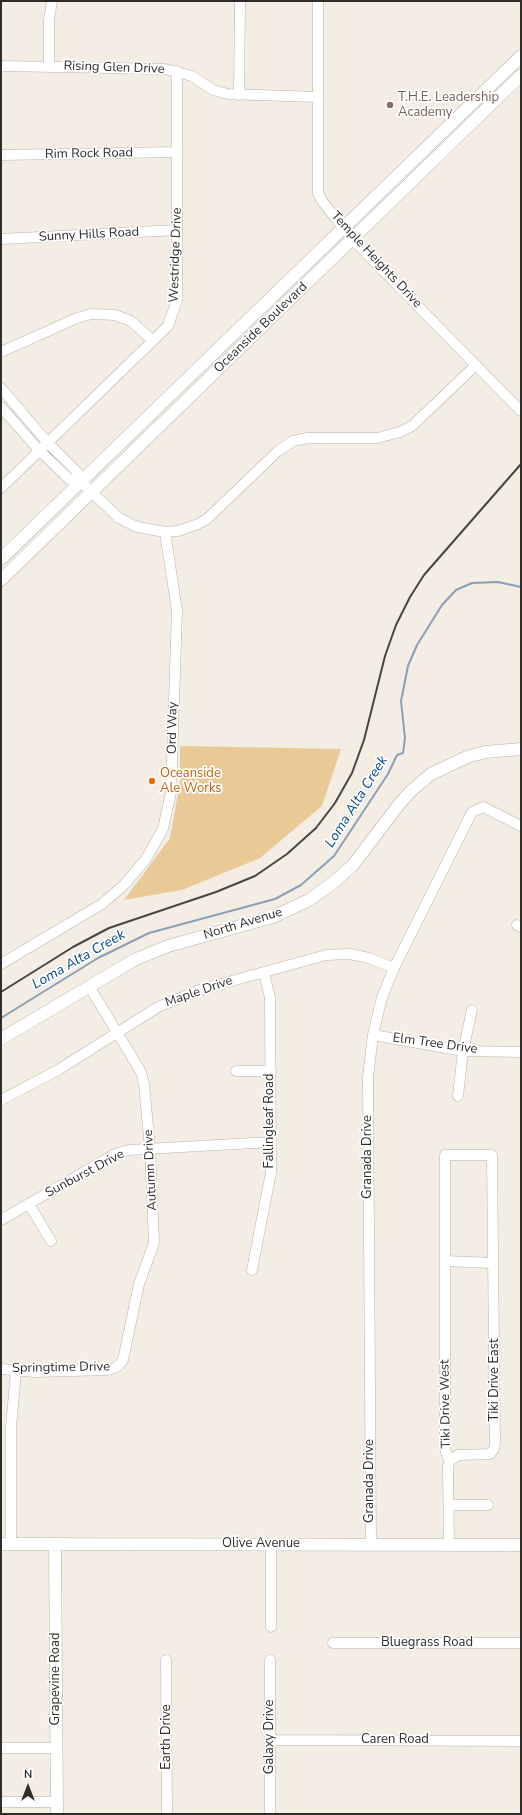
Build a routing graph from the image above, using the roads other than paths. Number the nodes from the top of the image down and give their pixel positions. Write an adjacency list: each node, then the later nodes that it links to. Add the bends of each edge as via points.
1 (52, 1): 6 (street, via 49,20)
2 (240, 1): 9 (street)
3 (318, 1): 10 (street, Temple Heights Drive)
4 (521, 56): 13 (main road, Oceanside Boulevard)
5 (1, 66): 6 (street, Rising Glen Drive)
6 (49, 66): 7 (street, Rising Glen Drive)
7 (177, 71): 9 (street, Rising Glen Drive, via 192,76 213,90); 11 (street, Westridge Drive)
8 (521, 75): 16 (main road, Oceanside Boulevard)
9 (240, 95): 10 (street, Rising Glen Drive)
10 (317, 97): 13 (street, Temple Heights Drive, via 318,193)
11 (177, 152): 12 (street, Rim Rock Road); 14 (street, Westridge Drive)
12 (1, 155)
13 (343, 228): 16 (street, Temple Heights Drive); 25 (main road, Oceanside Boulevard)
14 (177, 230): 15 (street, Sunny Hills Road); 17 (street, Westridge Drive, via 177,300 168,326)
15 (1, 239)
16 (352, 239): 19 (street, Temple Heights Drive); 27 (main road, Oceanside Boulevard)
17 (153, 341): 18 (street, via 131,321 111,314 91,314); 23 (street, Westridge Drive)
18 (1, 352)
19 (476, 365): 22 (street, Temple Heights Drive); 28 (street, via 412,426 377,438 308,438 293,441 278,451 207,519 178,531)
20 (1, 388): 23 (street)
21 (1, 407): 24 (street)
22 (521, 411)
23 (47, 442): 24 (street, Westridge Drive); 25 (street, via 78,473)
24 (39, 450): 25 (street, via 69,478); 26 (street, Westridge Drive)
25 (80, 481): 27 (street); 29 (main road, Oceanside Boulevard)
26 (1, 488)
27 (92, 493): 28 (street, via 119,518 137,527); 30 (main road, Oceanside Boulevard)
28 (165, 532): 33 (street, Ord Way, via 177,611 171,792 163,829 146,859 124,885 102,904)
29 (1, 559)
30 (1, 580)
31 (521, 749): 36 (main road, North Avenue, via 485,752 466,757 431,774 400,802 353,865 333,884 309,900 273,917 168,946 134,960)
32 (521, 826): 34 (street, Granada Drive, via 491,810 483,808 472,812)
33 (1, 964)
34 (394, 968): 35 (street, Maple Drive, via 350,954 326,955); 39 (street, Granada Drive, via 382,997)
35 (264, 972): 38 (street, Maple Drive, via 180,997 158,1007); 44 (street, Fallingleaf Road, via 270,998)
36 (89, 986): 38 (street, Autumn Drive); 40 (main road, North Avenue)
37 (472, 1010): 41 (street)
38 (116, 1033): 46 (street, Maple Drive, via 58,1070); 48 (street, Autumn Drive, via 141,1072)
39 (373, 1035): 41 (street, Elm Tree Drive); 64 (street, Granada Drive, via 368,1077)
40 (1, 1039)
41 (463, 1051): 42 (street, Elm Tree Drive); 45 (street)
42 (521, 1052)
43 (236, 1071): 44 (street)
44 (270, 1071): 47 (street, Fallingleaf Road)
45 (458, 1096)
46 (1, 1100)
47 (270, 1142): 48 (street, Sunburst Drive); 54 (street, Fallingleaf Road, via 270,1172)
48 (150, 1148): 49 (street, Sunburst Drive, via 115,1154); 55 (street, Autumn Drive, via 154,1243 139,1284)
49 (29, 1204): 50 (street, Sunburst Drive); 51 (street)
50 (1, 1220)
51 (51, 1241)
52 (445, 1261): 53 (street); 53 (street, Tiki Drive West, via 445,1155 492,1155); 58 (street, Tiki Drive West, via 445,1444)
53 (493, 1262): 58 (street, Tiki Drive East, via 494,1449 490,1454 458,1456)
54 (252, 1270)
55 (120, 1364): 57 (street, Springtime Drive, via 107,1370)
56 (1, 1369): 57 (street, Springtime Drive)
57 (16, 1371): 61 (street)
58 (450, 1461): 59 (street, Tiki Drive West)
59 (449, 1504): 60 (street); 65 (street, Tiki Drive West)
60 (488, 1505)
61 (6, 1544): 62 (main road, Olive Avenue)
62 (55, 1544): 63 (main road, Olive Avenue); 75 (main road, Grapevine Road)
63 (270, 1544): 64 (main road, Olive Avenue); 67 (street)
64 (371, 1544): 65 (main road, Olive Avenue)
65 (449, 1545): 66 (main road, Olive Avenue)
66 (521, 1545)
67 (270, 1627)
68 (333, 1643): 69 (street, Bluegrass Road)
69 (521, 1643)
70 (166, 1660): 79 (street, Earth Drive)
71 (270, 1660): 72 (street, Galaxy Drive)
72 (270, 1740): 73 (street, Caren Road); 80 (street, Galaxy Drive)
73 (521, 1741)
74 (1, 1748): 75 (street)
75 (57, 1748): 77 (main road, Grapevine Road)
76 (1, 1802): 77 (street)
77 (57, 1802): 78 (main road, Grapevine Road)
78 (57, 1814)
79 (167, 1814)
80 (270, 1814)

